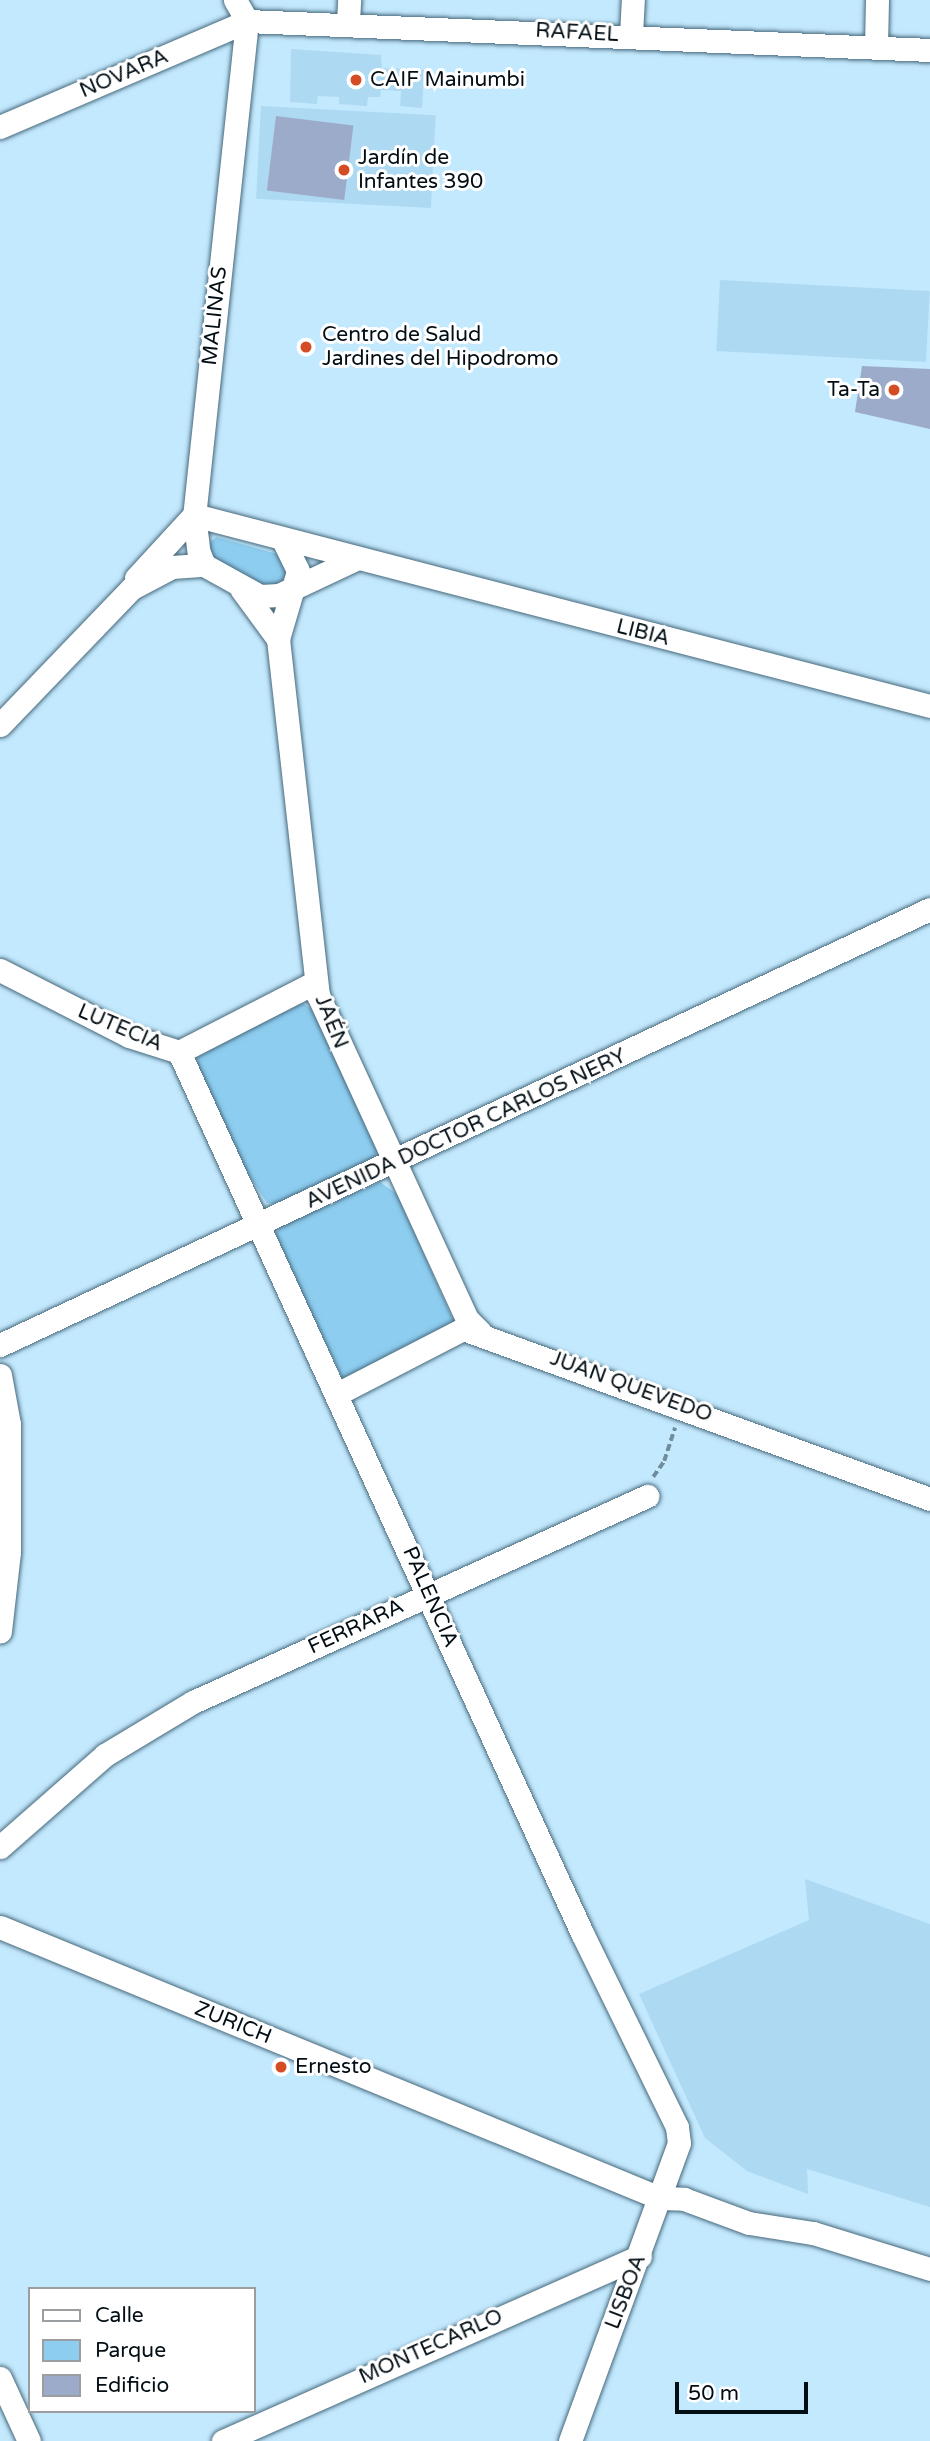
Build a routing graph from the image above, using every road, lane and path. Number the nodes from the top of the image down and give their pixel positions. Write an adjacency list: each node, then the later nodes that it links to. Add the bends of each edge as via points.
1 (235, 0): 5 (street)
2 (633, 0): 6 (street)
3 (877, 0): 7 (street)
4 (348, 11): 5 (street, RAFAEL); 6 (street, RAFAEL)
5 (247, 21): 9 (street, NOVARA); 10 (street, MALINAS)
6 (631, 35): 7 (street, RAFAEL)
7 (876, 47): 8 (street, RAFAEL)
8 (930, 50)
9 (0, 127)
10 (194, 515): 11 (street, LIBIA); 13 (street, MALINAS); 14 (street, via 138,574)
11 (284, 542): 12 (street, LIBIA); 15 (street, via 299,571)
12 (356, 559): 15 (street); 18 (street, LIBIA)
13 (204, 565): 14 (street, via 172,567); 16 (street)
14 (132, 588): 19 (street)
15 (296, 588): 16 (street, via 260,596); 17 (street, JAÉN)
16 (243, 590): 17 (street, JAÉN)
17 (278, 639): 22 (street, JAÉN)
18 (930, 706)
19 (0, 725)
20 (930, 909): 24 (street, AVENIDA DOCTOR CARLOS NERY)
21 (0, 970): 23 (street, LUTECIA, via 130,1036)
22 (316, 982): 23 (street, LUTECIA); 24 (street, JAÉN, via 328,1022)
23 (179, 1052): 25 (street, PALENCIA)
24 (396, 1163): 25 (street, AVENIDA DOCTOR CARLOS NERY); 26 (street, JAÉN, via 467,1320)
25 (259, 1226): 27 (street, AVENIDA DOCTOR CARLOS NERY); 29 (street, PALENCIA)
26 (480, 1332): 29 (street, JUAN QUEVEDO, via 463,1329); 30 (street, JUAN QUEVEDO)
27 (0, 1345)
28 (0, 1376): 34 (street, via 9,1424 9,1552)
29 (337, 1394): 33 (street, PALENCIA)
30 (675, 1403): 31 (path, via 676,1432 649,1483); 32 (street, JUAN QUEVEDO)
31 (648, 1496): 33 (street, FERRARA)
32 (930, 1499)
33 (428, 1594): 35 (street, FERRARA, via 167,1716 96,1762); 37 (street, PALENCIA, via 582,1933 677,2127)
34 (0, 1631)
35 (0, 1847)
36 (0, 1927): 38 (street, ZURICH)
37 (679, 2143): 38 (street, LISBOA)
38 (660, 2198): 39 (street, LISBOA); 40 (street, ZURICH, via 684,2199 749,2223 813,2233)
39 (640, 2256): 43 (street, MONTECARLO); 44 (street, LISBOA)
40 (930, 2269)
41 (0, 2378): 42 (street)
42 (29, 2441)
43 (223, 2441)
44 (570, 2441)

